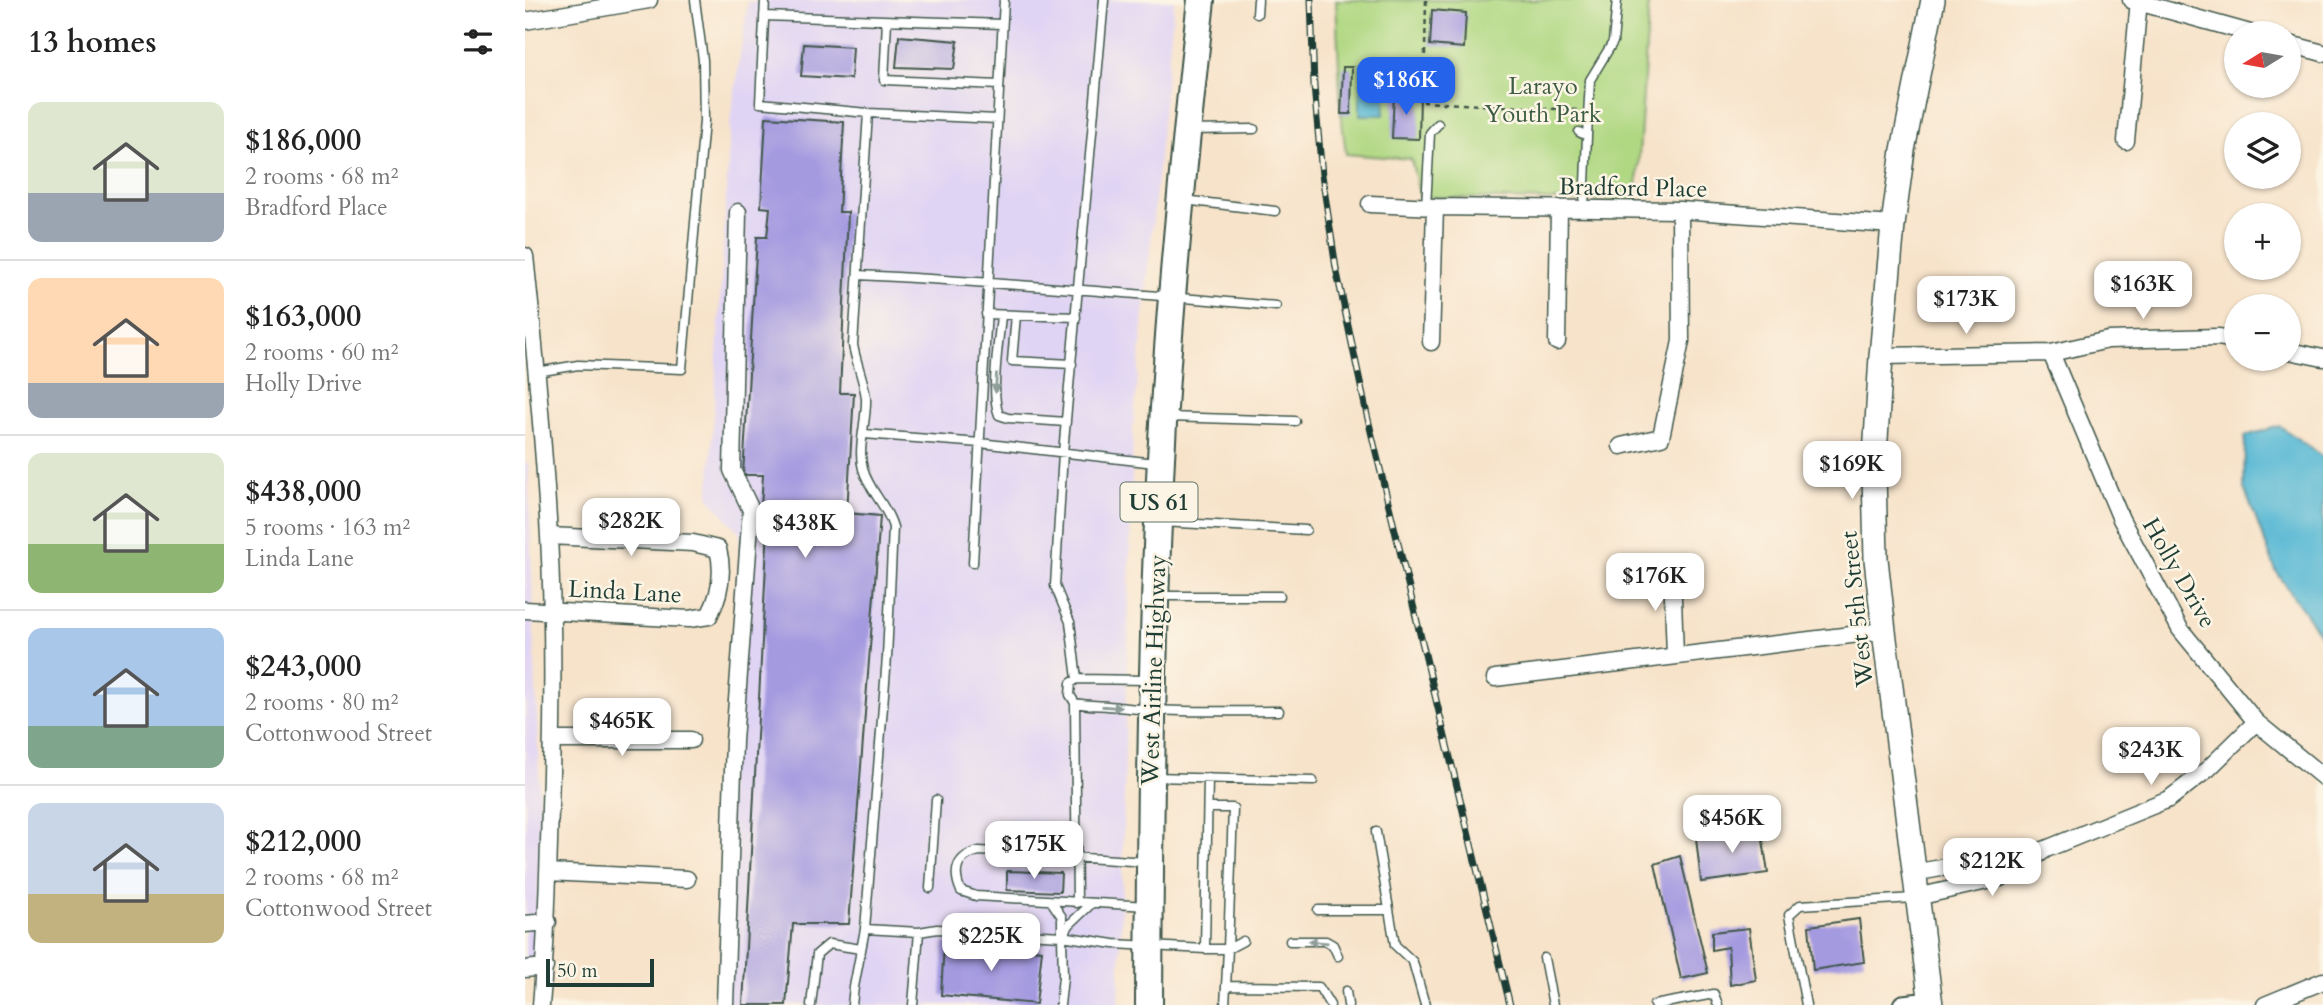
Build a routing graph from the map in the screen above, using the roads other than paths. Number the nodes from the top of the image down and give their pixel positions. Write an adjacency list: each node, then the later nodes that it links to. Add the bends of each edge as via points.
1 (649, 0): 13 (street)
2 (695, 0): 53 (lane, via 705,121 683,369 578,365)
3 (765, 0): 12 (lane)
4 (1004, 0): 15 (lane)
5 (1104, 0): 38 (lane)
6 (1201, 0): 24 (highway, West Airline Highway / US 61)
7 (1258, 0): 11 (lane)
8 (1617, 0): 30 (lane, via 1613,42 1590,80 1581,171)
9 (1933, 0): 34 (main road, West 5th Street)
10 (2136, 1): 16 (street); 25 (street)
11 (1257, 14)
12 (764, 16): 14 (lane); 20 (lane, via 760,103)
13 (525, 21)
14 (887, 21): 15 (lane); 19 (lane, via 884,80)
15 (1002, 24): 19 (lane)
16 (2224, 26)
17 (2301, 47): 18 (street)
18 (2323, 53)
19 (999, 85): 21 (lane)
20 (868, 113): 21 (lane); 36 (lane)
21 (997, 119): 37 (lane)
22 (1438, 124): 28 (lane, via 1430,133)
23 (1254, 129): 24 (lane)
24 (1187, 131): 26 (highway, West Airline Highway / US 61)
25 (2126, 141)
26 (1181, 200): 32 (lane); 39 (highway, West Airline Highway / US 61)
27 (1370, 204): 28 (street, Bradford Place)
28 (1430, 207): 29 (street, Bradford Place); 46 (street)
29 (1559, 208): 30 (street, Bradford Place); 47 (street)
30 (1584, 208): 31 (street, Bradford Place)
31 (1680, 210): 34 (street, Bradford Place); 59 (street, via 1681,341 1661,437)
32 (1275, 211)
33 (738, 212): 123 (street, via 732,470 751,510 734,741)
34 (1893, 225): 50 (main road, West 5th Street)
35 (525, 256): 53 (street)
36 (858, 275): 37 (lane); 57 (lane, via 853,345 866,398)
37 (988, 282): 38 (lane); 41 (lane)
38 (1079, 291): 39 (lane); 44 (lane)
39 (1171, 298): 40 (lane); 54 (highway, West Airline Highway / US 61)
40 (1276, 306)
41 (986, 314): 42 (lane); 58 (lane)
42 (1001, 315): 43 (lane); 56 (lane, one-way to 56, via 996,389 999,415)
43 (1016, 315): 44 (lane); 52 (lane, via 1012,361)
44 (1076, 317): 52 (lane)
45 (2224, 338): 48 (street, via 2108,340)
46 (1431, 342)
47 (1557, 342)
48 (2050, 353): 50 (street); 79 (street, Holly Drive, via 2121,519 2180,629)
49 (2301, 353): 51 (street)
50 (1881, 356): 71 (main road, West 5th Street, via 1874,513)
51 (2323, 358)
52 (1072, 364): 56 (lane)
53 (537, 372): 64 (street)
54 (1165, 417): 55 (lane); 61 (highway, West Airline Highway / US 61)
55 (1294, 421)
56 (1066, 422): 60 (lane)
57 (864, 434): 58 (lane); 105 (lane, via 861,465 893,527)
58 (980, 443): 60 (lane); 65 (lane)
59 (1621, 446)
60 (1063, 453): 61 (lane); 74 (lane, via 1055,586 1070,622)
61 (1162, 463): 62 (highway, West Airline Highway / US 61)
62 (1158, 522): 63 (lane); 67 (highway, West Airline Highway / US 61)
63 (1305, 530)
64 (549, 536): 70 (street); 70 (street, Linda Lane, via 694,542 717,548 721,563 717,601 709,616 689,619)
65 (973, 563)
66 (1672, 569): 72 (street)
67 (1156, 596): 68 (lane); 75 (highway, West Airline Highway / US 61)
68 (1280, 596)
69 (525, 610): 70 (street)
70 (552, 610): 80 (street)
71 (1884, 631): 72 (street); 93 (main road, West 5th Street)
72 (1675, 656): 73 (street)
73 (1495, 678)
74 (1077, 679): 75 (lane); 76 (lane, via 1071,683)
75 (1152, 680): 77 (highway, West Airline Highway / US 61)
76 (1075, 703): 77 (lane, one-way to 77); 90 (lane)
77 (1152, 711): 78 (lane); 82 (highway, West Airline Highway / US 61)
78 (1279, 711)
79 (2256, 723): 83 (street, Holly Drive); 89 (street, via 2169,799)
80 (552, 740): 81 (street); 92 (street)
81 (691, 740)
82 (1151, 777): 84 (lane); 91 (highway, West Airline Highway / US 61)
83 (2323, 777)
84 (1208, 778): 85 (lane); 87 (lane)
85 (1313, 781)
86 (936, 800): 95 (lane)
87 (1208, 808): 112 (lane); 113 (lane, via 1233,808)
88 (1376, 832): 102 (lane)
89 (2046, 849): 93 (street); 96 (street, via 2000,878)
90 (1078, 858): 91 (lane); 97 (lane, via 979,851 959,862 956,880 961,891); 98 (lane)
91 (1150, 862): 100 (highway, West Airline Highway / US 61)
92 (548, 872): 94 (street); 103 (street)
93 (1913, 873): 96 (main road, West 5th Street)
94 (687, 878)
95 (930, 887)
96 (1917, 897): 121 (main road, West 5th Street); 136 (lane, via 1800,905 1789,915)
97 (1051, 901): 98 (lane); 107 (lane, via 1062,918)
98 (1077, 904): 99 (lane)
99 (1090, 905): 100 (lane); 107 (lane)
100 (1150, 906): 110 (highway, West Airline Highway / US 61)
101 (1318, 910): 102 (lane)
102 (1389, 910): 132 (lane, via 1395,945 1413,962)
103 (548, 922): 104 (street); 116 (street)
104 (525, 924)
105 (865, 929): 106 (lane); 111 (lane)
106 (919, 932): 107 (lane, via 937,929); 126 (lane)
107 (1062, 936): 110 (lane); 127 (lane)
108 (1243, 941): 113 (lane)
109 (1290, 942): 114 (lane, one-way to 109, via 1326,942)
110 (1149, 947): 112 (lane); 128 (highway, West Airline Highway / US 61)
111 (861, 949): 124 (lane, via 829,944 817,954); 125 (lane)
112 (1205, 949): 113 (lane)
113 (1228, 949): 119 (lane)
114 (1338, 956)
115 (1544, 958): 133 (lane)
116 (545, 967): 117 (street); 122 (street)
117 (525, 969)
118 (2323, 981): 138 (street)
119 (1226, 986): 129 (lane); 130 (lane, via 1319,987)
120 (1346, 991): 131 (lane)
121 (1931, 1003): 137 (street)
122 (541, 1005)
123 (726, 1005)
124 (811, 1005)
125 (852, 1005)
126 (913, 1005)
127 (1060, 1005)
128 (1149, 1005)
129 (1225, 1005)
130 (1330, 1005)
131 (1348, 1005)
132 (1425, 1005)
133 (1553, 1005)
134 (1654, 1005): 135 (lane, via 1714,995)
135 (1718, 1005)
136 (1806, 1005)
137 (1903, 1005)
138 (2265, 1005)

